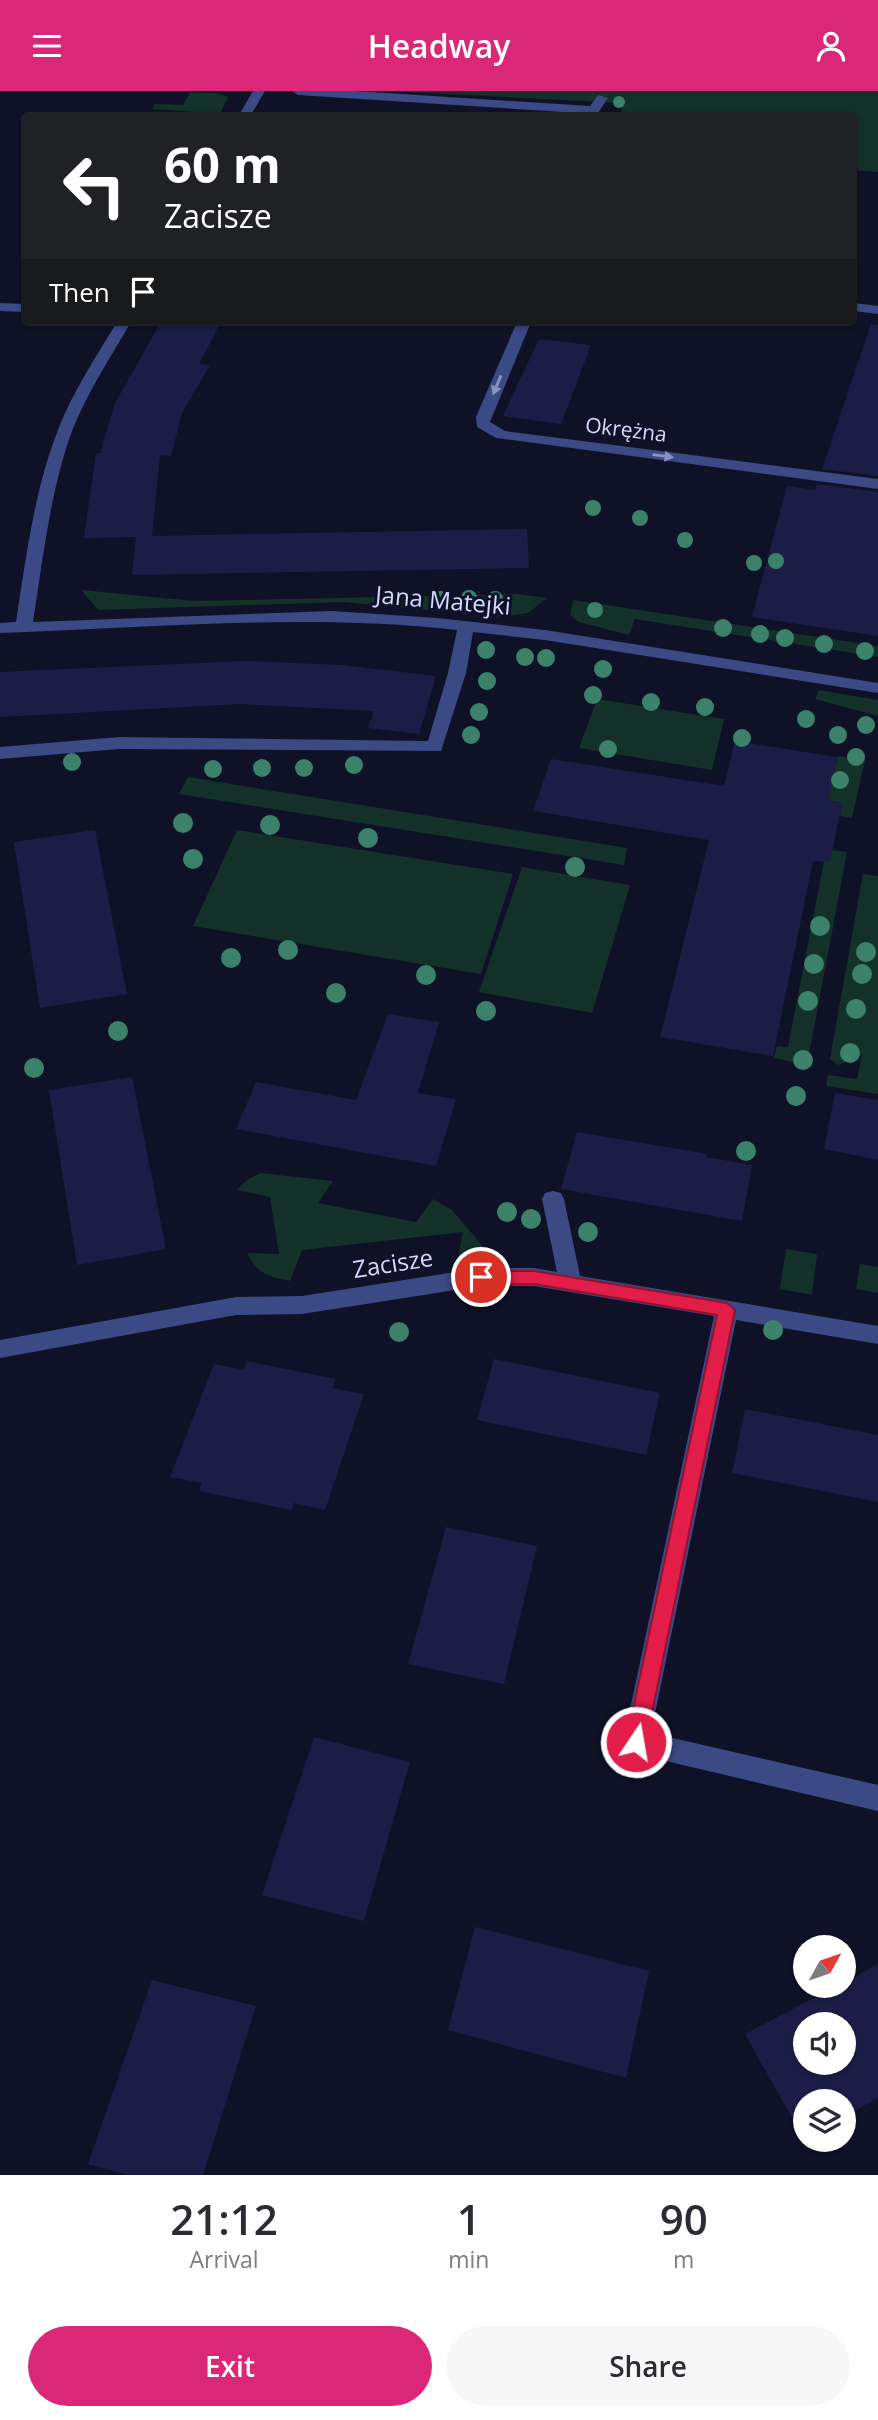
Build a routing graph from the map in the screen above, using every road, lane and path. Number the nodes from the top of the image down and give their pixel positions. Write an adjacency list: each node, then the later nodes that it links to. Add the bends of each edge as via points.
1 (259, 91): 4 (street)
2 (298, 91): 3 (street, via 594,110)
3 (601, 98)
4 (247, 112)
5 (0, 307): 7 (street)
6 (857, 307): 8 (street)
7 (21, 308)
8 (878, 310)
9 (122, 326): 12 (street, via 65,431)
10 (522, 326): 11 (street, Okrężna, one-way to 11, via 483,417 482,423 490,431)
11 (878, 484)
12 (24, 626): 13 (street, Jana Matejki, via 332,616); 14 (street, Jana Matejki)
13 (466, 626): 15 (street, Jana Matejki); 16 (street, via 435,747 119,743)
14 (0, 628)
15 (878, 688)
16 (0, 753)
17 (553, 1199): 18 (street)
18 (571, 1285): 19 (street, Zacisze); 21 (street, Zacisze, via 534,1277 481,1277 302,1305 236,1306)
19 (727, 1310): 20 (street, Zacisze); 22 (street, via 636,1742)
20 (878, 1335)
21 (0, 1349)
22 (878, 1798)

